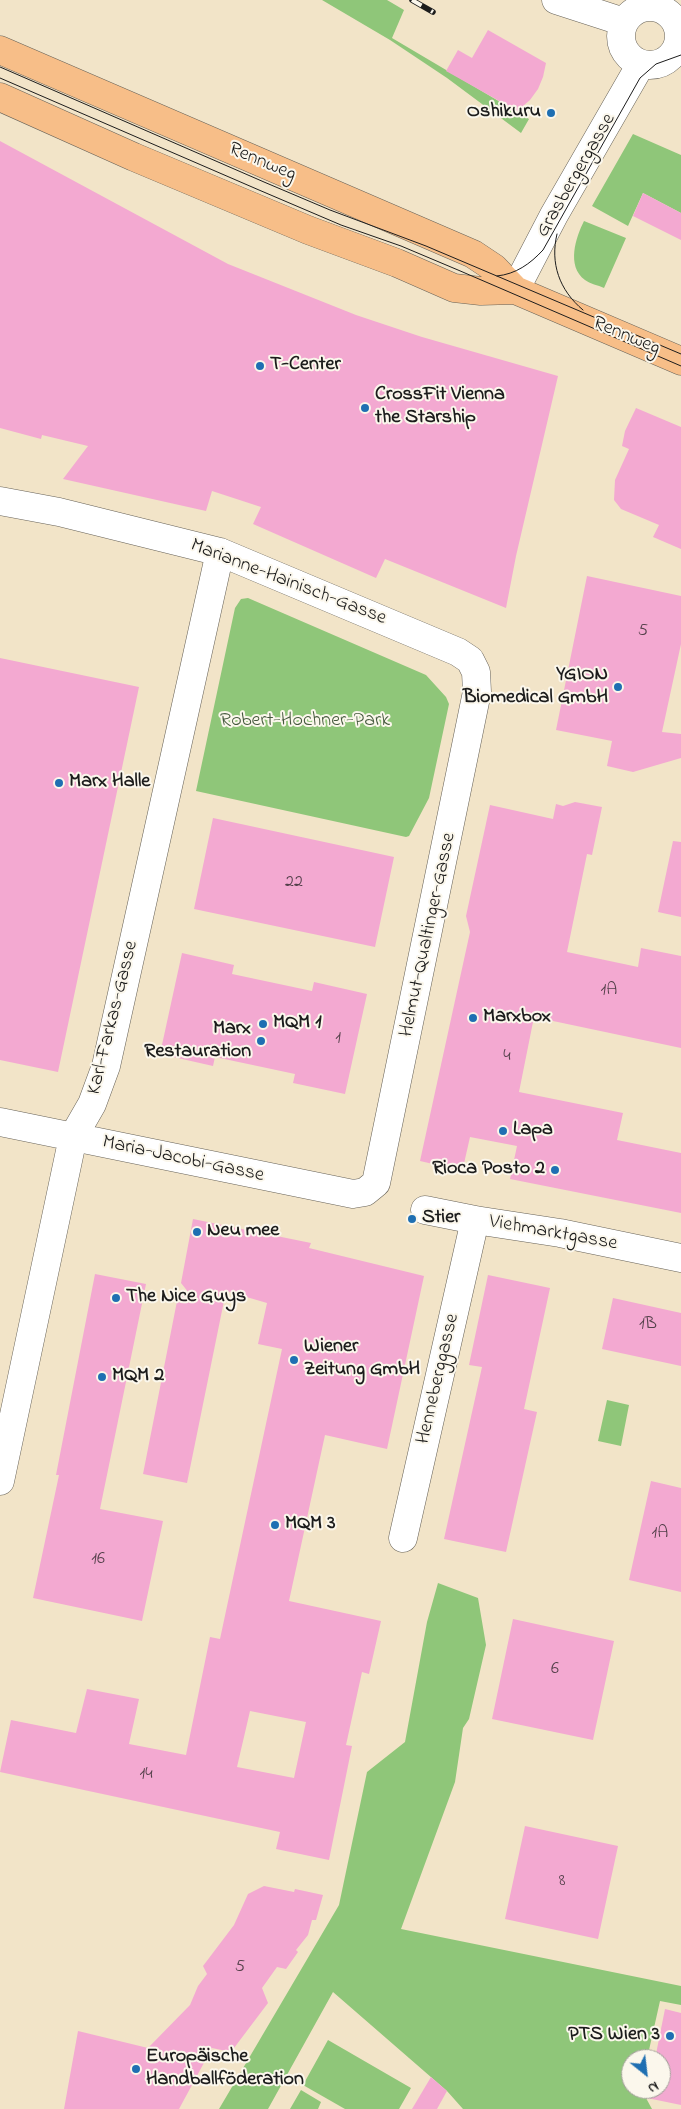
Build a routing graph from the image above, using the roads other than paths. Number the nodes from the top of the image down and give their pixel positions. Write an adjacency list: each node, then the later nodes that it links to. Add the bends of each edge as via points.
1 (556, 0): 3 (street)
2 (652, 3): 3 (street, via 636,10); 4 (street, via 667,12 677,24)
3 (624, 22): 6 (street, via 621,41 625,51)
4 (680, 46): 6 (street, via 663,63)
5 (0, 50): 8 (main road, Rennweg, via 473,254 494,268)
6 (641, 64): 8 (street, Grasbergergasse)
7 (0, 97): 8 (main road, Rennweg, via 134,157 454,288)
8 (515, 290): 9 (main road, Rennweg)
9 (681, 361)
10 (0, 501): 11 (street, Marianne-Hainisch-Gasse, via 59,512)
11 (220, 552): 12 (street, Marianne-Hainisch-Gasse, via 458,652 470,660); 14 (street, Karl-Farkas-Gasse, via 106,1066 92,1104)
12 (476, 672): 15 (street, Helmut-Qualtinger-Gasse, via 477,692 385,1146 376,1183)
13 (0, 1122): 14 (street, Maria-Jacobi-Gasse)
14 (72, 1137): 15 (street, Maria-Jacobi-Gasse, via 352,1194); 19 (street, Karl-Farkas-Gasse)
15 (365, 1192)
16 (425, 1210): 17 (street, Viehmarktgasse)
17 (475, 1220): 18 (street, Viehmarktgasse, via 560,1233); 20 (street, Henneberggasse)
18 (681, 1258)
19 (0, 1480)
20 (403, 1538)

